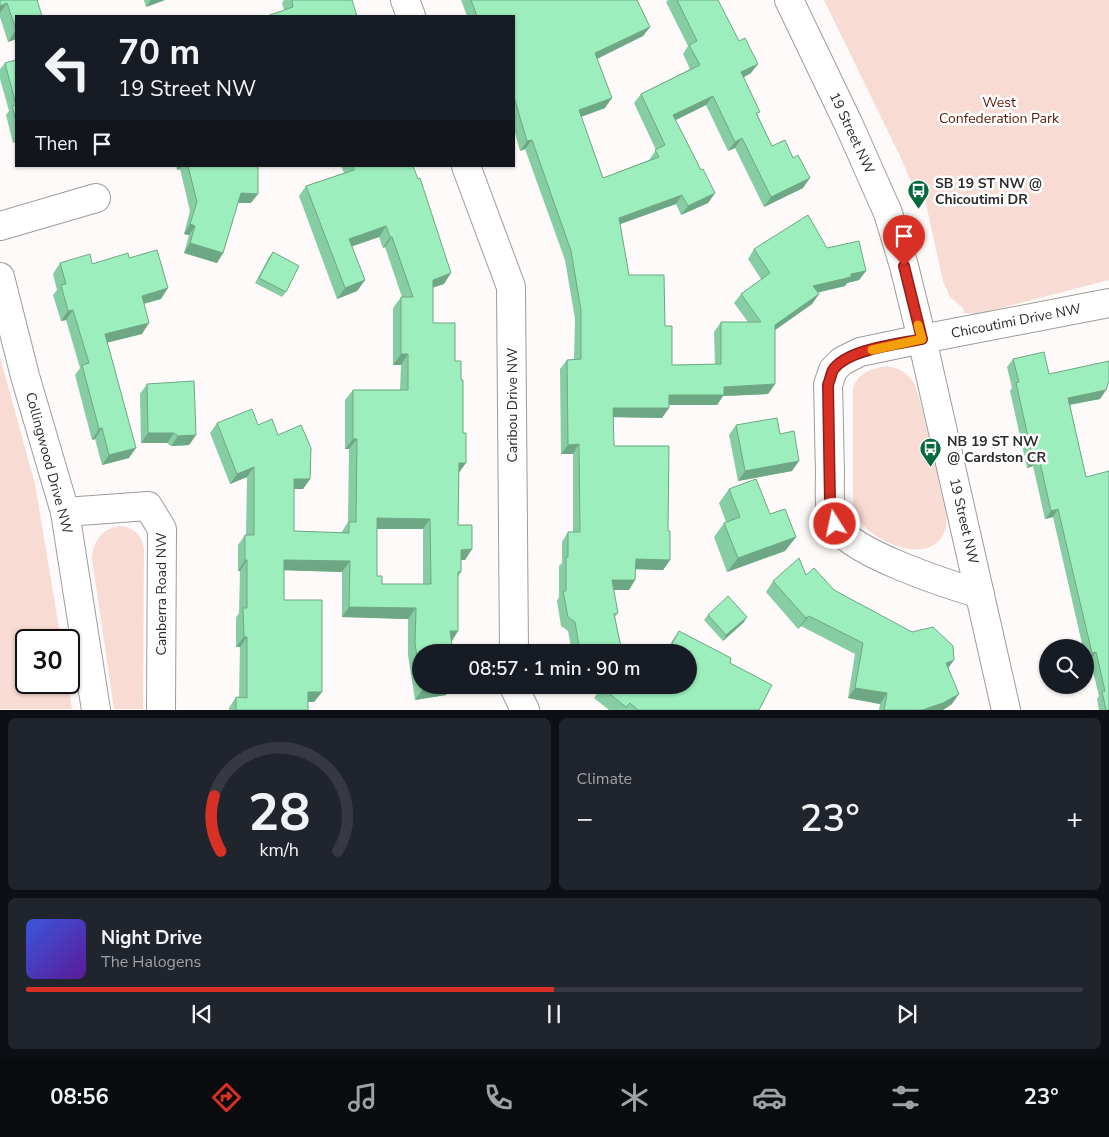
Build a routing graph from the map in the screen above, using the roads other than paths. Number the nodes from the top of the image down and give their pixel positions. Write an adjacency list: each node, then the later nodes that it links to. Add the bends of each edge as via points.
1 (405, 0): 3 (street)
2 (789, 0): 9 (street, 19 Street NW, via 888,213)
3 (411, 15)
4 (466, 167): 12 (street, Caribou Drive NW, via 511,287)
5 (96, 198): 6 (street)
6 (0, 226)
7 (0, 277): 10 (street, Collingwood Drive NW)
8 (1109, 303): 9 (street, Chicoutimi Drive NW)
9 (922, 339): 11 (street, 19 Street NW); 11 (street, Chicoutimi Drive NW, via 860,352 833,370 828,385 830,502 835,524 858,547 938,582)
10 (65, 512): 14 (street, Collingwood Drive NW); 15 (street, Canberra Road NW, via 148,506 162,529)
11 (980, 594): 17 (street, 19 Street NW)
12 (514, 644)
13 (518, 694): 16 (street)
14 (96, 710)
15 (161, 710)
16 (525, 710)
17 (1006, 710)

